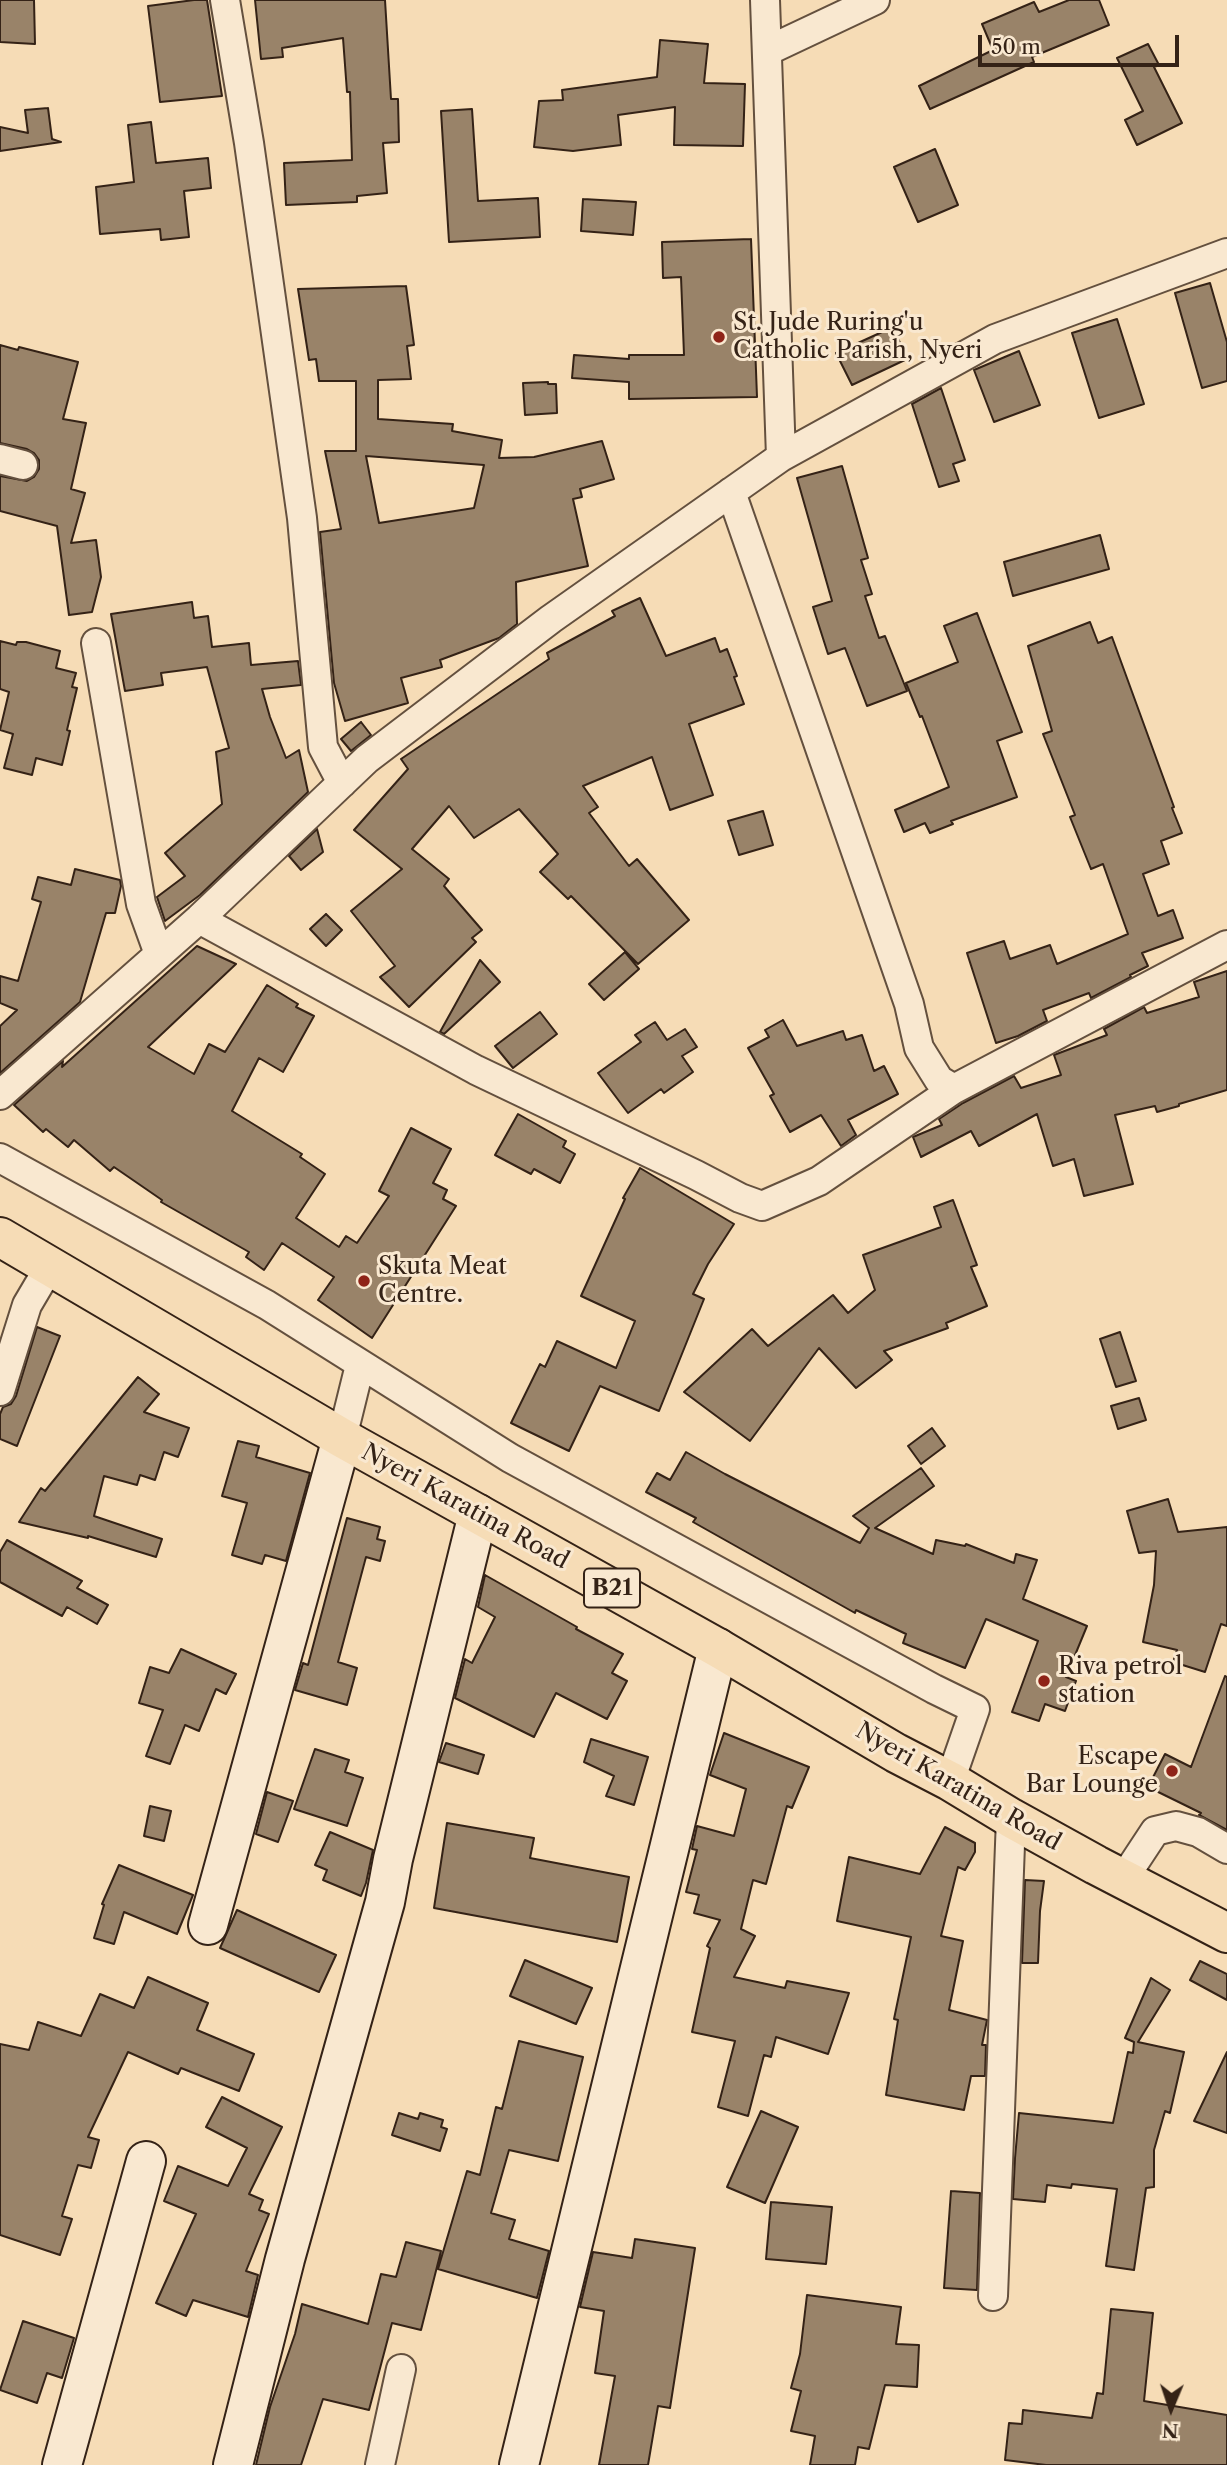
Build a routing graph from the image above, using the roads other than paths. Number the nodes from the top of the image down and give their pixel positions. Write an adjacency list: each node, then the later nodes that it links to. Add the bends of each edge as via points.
1 (225, 0): 9 (street, via 300,505 323,747)
2 (765, 0): 4 (street)
3 (875, 0): 4 (street)
4 (767, 51): 6 (street)
5 (1227, 253): 6 (street, via 995,339)
6 (781, 457): 7 (street)
7 (731, 492): 9 (street, via 551,620 367,759); 13 (street, via 909,1004 919,1048 939,1080)
8 (96, 643): 12 (street, via 141,904)
9 (342, 783): 10 (street)
10 (199, 919): 12 (street); 13 (street, via 477,1070 762,1206 819,1181)
11 (1227, 945): 13 (street)
12 (159, 954): 14 (street)
13 (954, 1089)
14 (0, 1095)
15 (0, 1158): 18 (street, via 267,1305)
16 (0, 1237): 17 (highway, Nyeri Karatina Road / B21)
17 (50, 1266): 19 (street, via 27,1305); 20 (highway, Nyeri Karatina Road / B21)
18 (360, 1366): 20 (street); 23 (street, via 510,1458 975,1709)
19 (0, 1391)
20 (342, 1438): 21 (highway, Nyeri Karatina Road / B21); 27 (street)
21 (478, 1514): 22 (highway, Nyeri Karatina Road / B21); 33 (street, via 385,1902)
22 (718, 1648): 23 (highway, Nyeri Karatina Road / B21); 35 (street)
23 (950, 1781): 24 (highway, Nyeri Karatina Road / B21)
24 (1011, 1818): 26 (highway, Nyeri Karatina Road / B21); 30 (street)
25 (1227, 1849): 26 (street, via 1198,1832 1176,1826 1155,1830)
26 (1124, 1878): 28 (highway, Nyeri Karatina Road / B21)
27 (208, 1924)
28 (1227, 1933)
29 (146, 2161): 32 (street)
30 (993, 2296)
31 (401, 2369): 34 (street)
32 (62, 2465)
33 (233, 2465)
34 (380, 2465)
35 (519, 2465)

